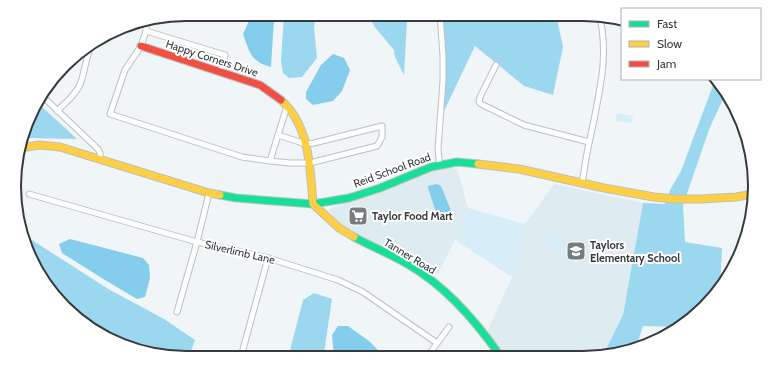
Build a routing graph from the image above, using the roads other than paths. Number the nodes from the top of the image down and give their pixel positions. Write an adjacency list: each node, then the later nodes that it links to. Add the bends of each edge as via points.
1 (440, 21): 19 (street, via 443,81)
2 (601, 22): 13 (street, via 604,47 602,79)
3 (146, 26): 4 (street)
4 (146, 31): 5 (street); 8 (street, via 225,55)
5 (141, 46): 8 (street, Happy Corners Drive); 17 (street, via 125,70 110,114 242,157)
6 (88, 54): 11 (street, via 80,84)
7 (496, 65): 13 (street, via 480,98 481,104 524,124)
8 (220, 72): 10 (street, Happy Corners Drive, via 260,85)
9 (45, 99): 11 (street)
10 (287, 106): 12 (street); 14 (street, Happy Corners Drive, via 298,121)
11 (57, 111): 16 (street, via 98,149)
12 (278, 135): 14 (street); 17 (street)
13 (589, 142): 20 (street)
14 (306, 144): 18 (street, Happy Corners Drive); 18 (street, via 382,126 382,137 377,146)
15 (26, 147): 16 (street, Reid School Road, via 52,145)
16 (100, 159): 21 (street, Reid School Road)
17 (270, 161): 18 (street)
18 (310, 163): 24 (street, Happy Corners Drive)
19 (439, 165): 20 (street, Reid School Road, via 456,162 486,164); 24 (street, Reid School Road, via 349,198)
20 (582, 183): 23 (street, Reid School Road, via 630,193 674,198 701,199)
21 (209, 193): 24 (street, Reid School Road, via 249,200); 25 (street)
22 (29, 194): 25 (street, Silverlimb Lane)
23 (748, 195)
24 (313, 204): 32 (street, Tanner Road, via 344,231 416,269 440,287 470,316)
25 (197, 242): 26 (street, Silverlimb Lane); 27 (street)
26 (268, 258): 29 (street, Silverlimb Lane, via 338,280 363,292); 30 (street)
27 (177, 312)
28 (449, 327): 29 (street)
29 (437, 343): 31 (street)
30 (243, 351)
31 (431, 351)
32 (497, 351)

